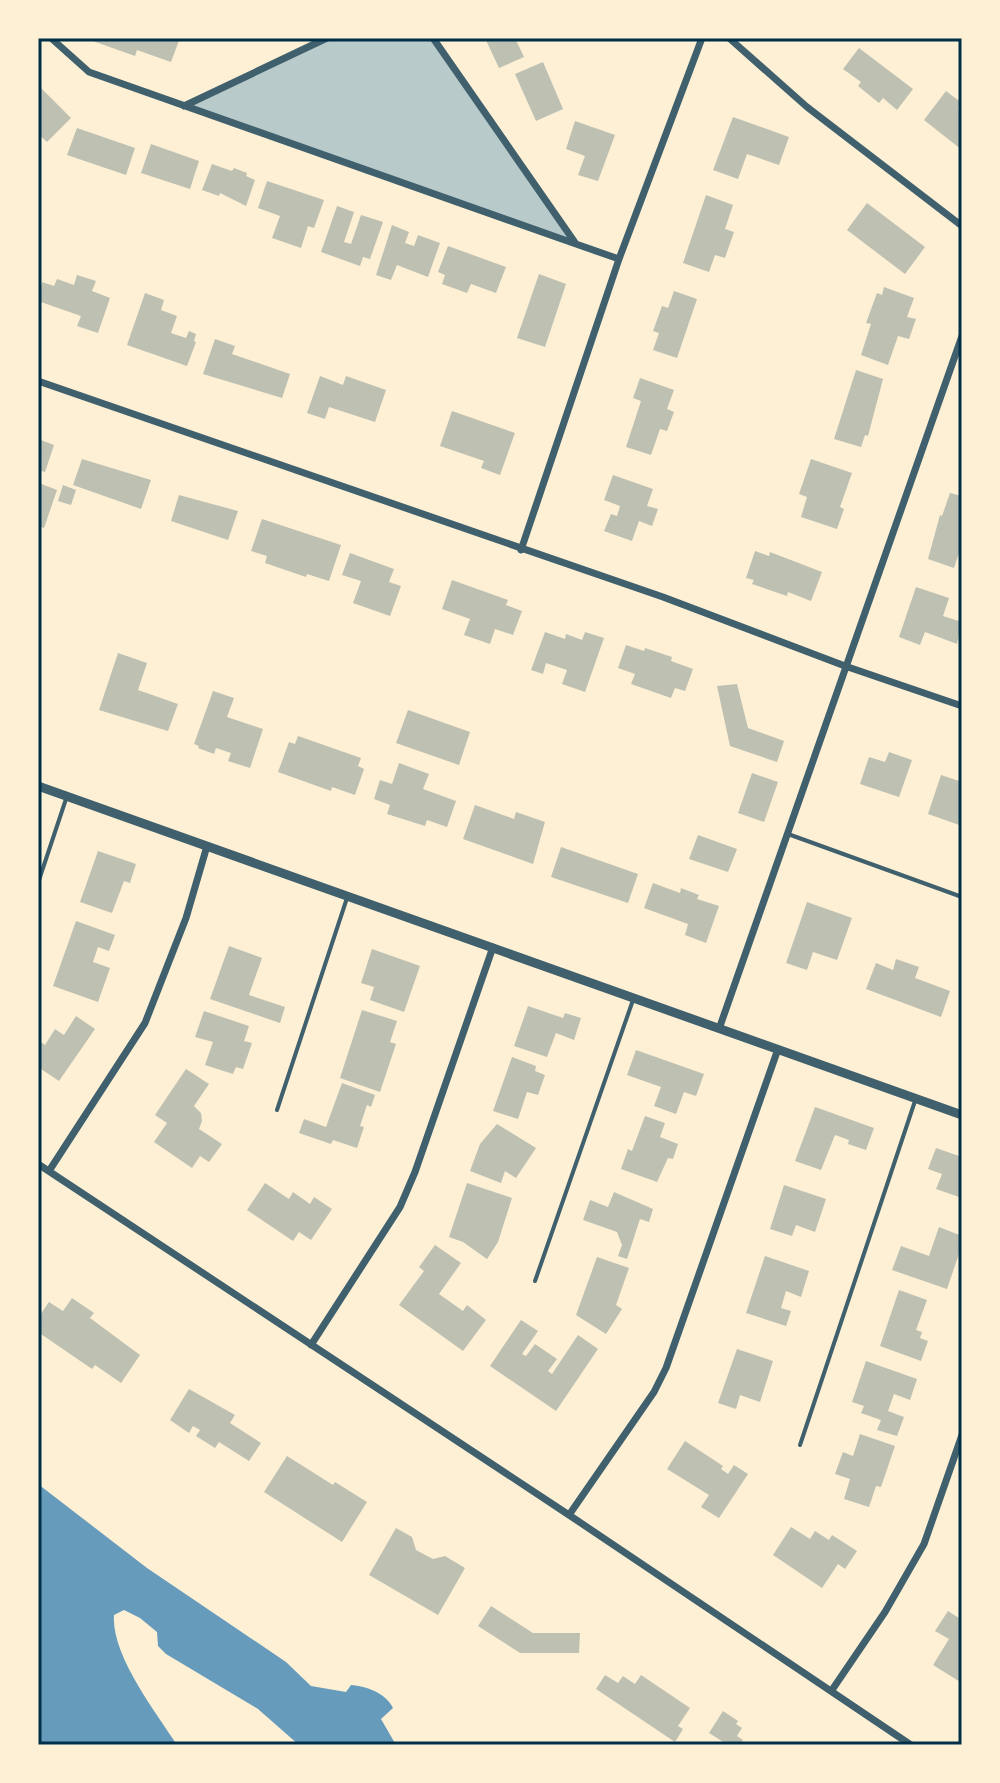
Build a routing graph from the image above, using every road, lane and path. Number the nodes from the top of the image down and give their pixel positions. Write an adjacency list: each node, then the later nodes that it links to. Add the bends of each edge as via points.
1 (51, 38): 6 (street, via 89,72)
2 (327, 38): 6 (street)
3 (433, 38): 8 (street)
4 (702, 38): 9 (street)
5 (729, 38): 7 (street, via 807,107)
6 (184, 106): 8 (street)
7 (962, 226)
8 (576, 244): 9 (street)
9 (619, 259): 12 (street)
10 (962, 336): 13 (street)
11 (38, 381): 12 (street)
12 (521, 550): 13 (street)
13 (845, 666): 14 (street); 17 (street)
14 (962, 706)
15 (38, 786): 16 (street)
16 (67, 796): 18 (street); 19 (lane)
17 (786, 833): 21 (lane); 24 (street)
18 (207, 846): 20 (street); 30 (street, via 145,1023)
19 (38, 883)
20 (348, 896): 22 (street); 27 (lane)
21 (962, 897)
22 (493, 947): 23 (street); 32 (street, via 400,1207)
23 (634, 998): 24 (street); 31 (lane)
24 (719, 1029): 25 (street)
25 (778, 1049): 26 (street); 35 (street, via 666,1368)
26 (916, 1099): 28 (street); 34 (lane)
27 (277, 1110)
28 (962, 1115)
29 (38, 1164): 30 (street)
30 (49, 1171): 32 (street)
31 (535, 1281)
32 (311, 1345): 35 (street)
33 (962, 1435): 36 (street, via 924,1544)
34 (800, 1445)
35 (569, 1515): 36 (street)
36 (832, 1690): 37 (street)
37 (911, 1745)

